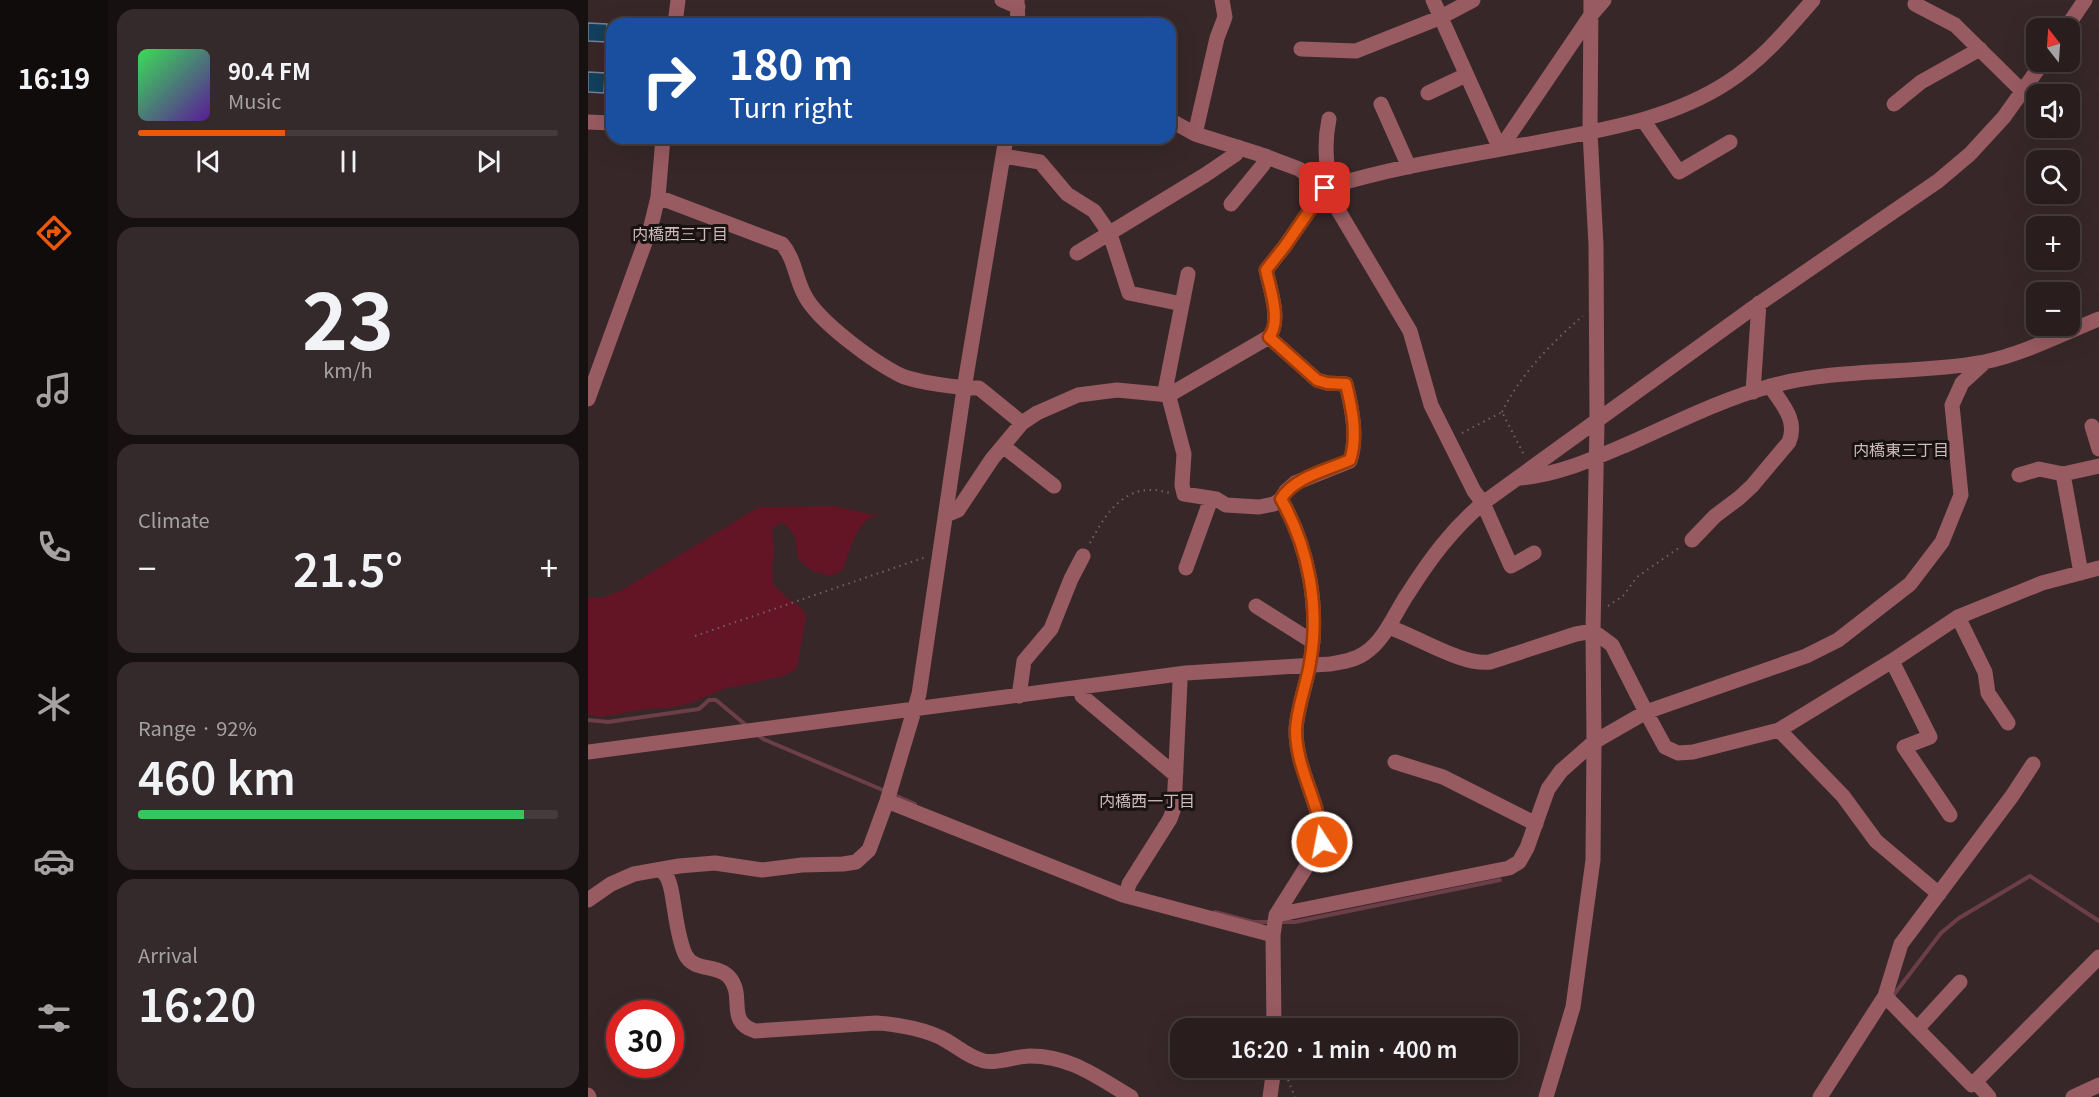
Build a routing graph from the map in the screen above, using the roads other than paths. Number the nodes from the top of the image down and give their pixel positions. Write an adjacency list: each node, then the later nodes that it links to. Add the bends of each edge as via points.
1 (678, 0): 12 (street)
2 (1002, 0): 9 (street)
3 (1222, 0): 30 (street, via 1225,16)
4 (1433, 0): 14 (street)
5 (1473, 0): 14 (street)
6 (1604, 0): 11 (street)
7 (1813, 0): 25 (street, via 1767,53 1728,82 1689,103)
8 (2085, 0): 15 (street)
9 (1017, 3): 13 (street)
10 (1915, 4): 17 (street, via 1955,25)
11 (1591, 7): 29 (street); 35 (street)
12 (676, 18)
13 (1018, 18)
14 (1439, 18): 16 (street, via 1356,51); 19 (street)
15 (2073, 18)
16 (1301, 49)
17 (1980, 49): 20 (street); 23 (street, via 1921,82)
18 (2036, 72): 20 (street)
19 (1466, 75): 21 (street); 35 (street)
20 (2022, 91): 45 (street, via 2004,117 1938,181)
21 (1428, 93)
22 (1381, 104): 38 (street)
23 (1894, 104)
24 (1329, 119): 39 (street, via 1324,139)
25 (1643, 120): 29 (street); 31 (street, via 1679,172)
26 (588, 123): 27 (street)
27 (606, 123)
28 (1176, 123): 30 (street)
29 (1590, 132): 35 (street); 55 (street, via 1596,245)
30 (1195, 134): 34 (street)
31 (1730, 142)
32 (662, 144): 40 (street)
33 (1005, 144): 36 (street)
34 (1238, 147): 37 (street); 42 (street, via 1236,154)
35 (1500, 149): 38 (street)
36 (1003, 156): 42 (street, via 1040,162 1067,194 1094,211); 51 (street)
37 (1266, 156): 39 (street, via 1299,169); 41 (street)
38 (1409, 167): 39 (street)
39 (1327, 187): 48 (street, via 1266,270 1275,317); 68 (street, via 1410,332 1431,405)
40 (658, 197): 51 (street, via 783,244 803,294 816,311 856,346 904,376); 54 (street, via 645,245)
41 (1231, 204)
42 (1110, 234): 43 (street); 46 (street, via 1129,293)
43 (1077, 254)
44 (1188, 274): 46 (street)
45 (1759, 303): 52 (street); 55 (street)
46 (1182, 304): 53 (street, via 1166,386)
47 (2099, 319): 49 (street)
48 (1269, 337): 53 (street); 67 (street, via 1317,380 1346,384 1353,424 1350,460 1294,483)
49 (1985, 362): 50 (street, via 1837,375); 87 (street, via 1962,382 1952,405 1961,495 1942,542 1910,584 1838,640 1806,656)
50 (1770, 386): 52 (street); 70 (street, via 1791,417 1793,433 1789,442 1752,486)
51 (964, 389): 56 (street, via 979,388); 69 (street)
52 (1753, 392): 60 (street)
53 (1169, 395): 56 (street, via 1117,390 1078,395); 66 (street, via 1184,454 1184,494)
54 (588, 399)
55 (1597, 422): 60 (street); 64 (street)
56 (1022, 423): 58 (street)
57 (2092, 426): 59 (street)
58 (1003, 446): 65 (street); 69 (street, via 958,510)
59 (2099, 449)
60 (1597, 458): 64 (street, via 1541,476); 79 (street)
61 (2099, 466): 62 (street)
62 (2063, 474): 63 (street, via 2039,470); 75 (street)
63 (2019, 475)
64 (1517, 478): 68 (street)
65 (1054, 486)
66 (1211, 499): 67 (street, via 1226,505 1259,507); 73 (street)
67 (1281, 499): 80 (street, via 1309,572)
68 (1483, 503): 71 (street, via 1511,566); 78 (street, via 1461,521 1435,552)
69 (946, 514): 86 (street)
70 (1692, 540)
71 (1534, 553)
72 (1083, 556): 85 (street, via 1051,629 1024,661)
73 (1186, 568)
74 (2099, 568): 75 (street)
75 (2080, 573): 77 (street, via 2026,589)
76 (1256, 606): 80 (street)
77 (1959, 616): 81 (street); 88 (street, via 1985,672 1988,693)
78 (1388, 627): 79 (street, via 1481,663); 82 (street, via 1365,653 1346,662)
79 (1593, 631): 87 (street, via 1612,645); 90 (street)
80 (1313, 642): 82 (street)
81 (1892, 661): 89 (street); 96 (street, via 1930,737 1904,747)
82 (1310, 664): 83 (street); 102 (street, via 1296,730 1302,770 1322,829 1322,842)
83 (1179, 674): 84 (street); 94 (street)
84 (1080, 688): 85 (street); 94 (street, via 1082,696)
85 (1019, 696): 86 (street)
86 (914, 710): 91 (street); 95 (street)
87 (1646, 712): 89 (street, via 1665,747 1678,753); 90 (street)
88 (2008, 723)
89 (1779, 730): 99 (street, via 1843,796 1876,841)
90 (1594, 742): 97 (street, via 1561,771 1548,789); 114 (street, via 1593,860 1580,957 1573,1007)
91 (588, 752)
92 (1395, 762): 97 (street, via 1443,777)
93 (2033, 764): 99 (street)
94 (1176, 772): 100 (street, via 1170,819 1129,884)
95 (887, 801): 98 (street, via 869,850 856,862 762,870 715,862); 100 (street)
96 (1950, 815)
97 (1536, 824): 102 (street, via 1519,862 1509,868)
98 (661, 870): 101 (street, via 634,874 610,884); 112 (street, via 669,881 687,958 730,978 736,992 738,1017 745,1028 755,1031 891,1024 945,1040 986,1062 1027,1056 1061,1059)
99 (1939, 894): 106 (street, via 1901,944)
100 (1126, 896): 103 (street)
101 (588, 900)
102 (1276, 915): 103 (street)
103 (1273, 935): 107 (street)
104 (2099, 957): 110 (street)
105 (1960, 981): 108 (street)
106 (1885, 996): 108 (street); 115 (street)
107 (1274, 1018)
108 (1917, 1029): 110 (street, via 1972,1084)
109 (1273, 1078): 113 (street)
110 (1975, 1082): 116 (street)
111 (2099, 1085): 117 (street)
112 (1131, 1097)
113 (1270, 1097)
114 (1546, 1097)
115 (1820, 1097)
116 (1989, 1097)
117 (2073, 1097)

